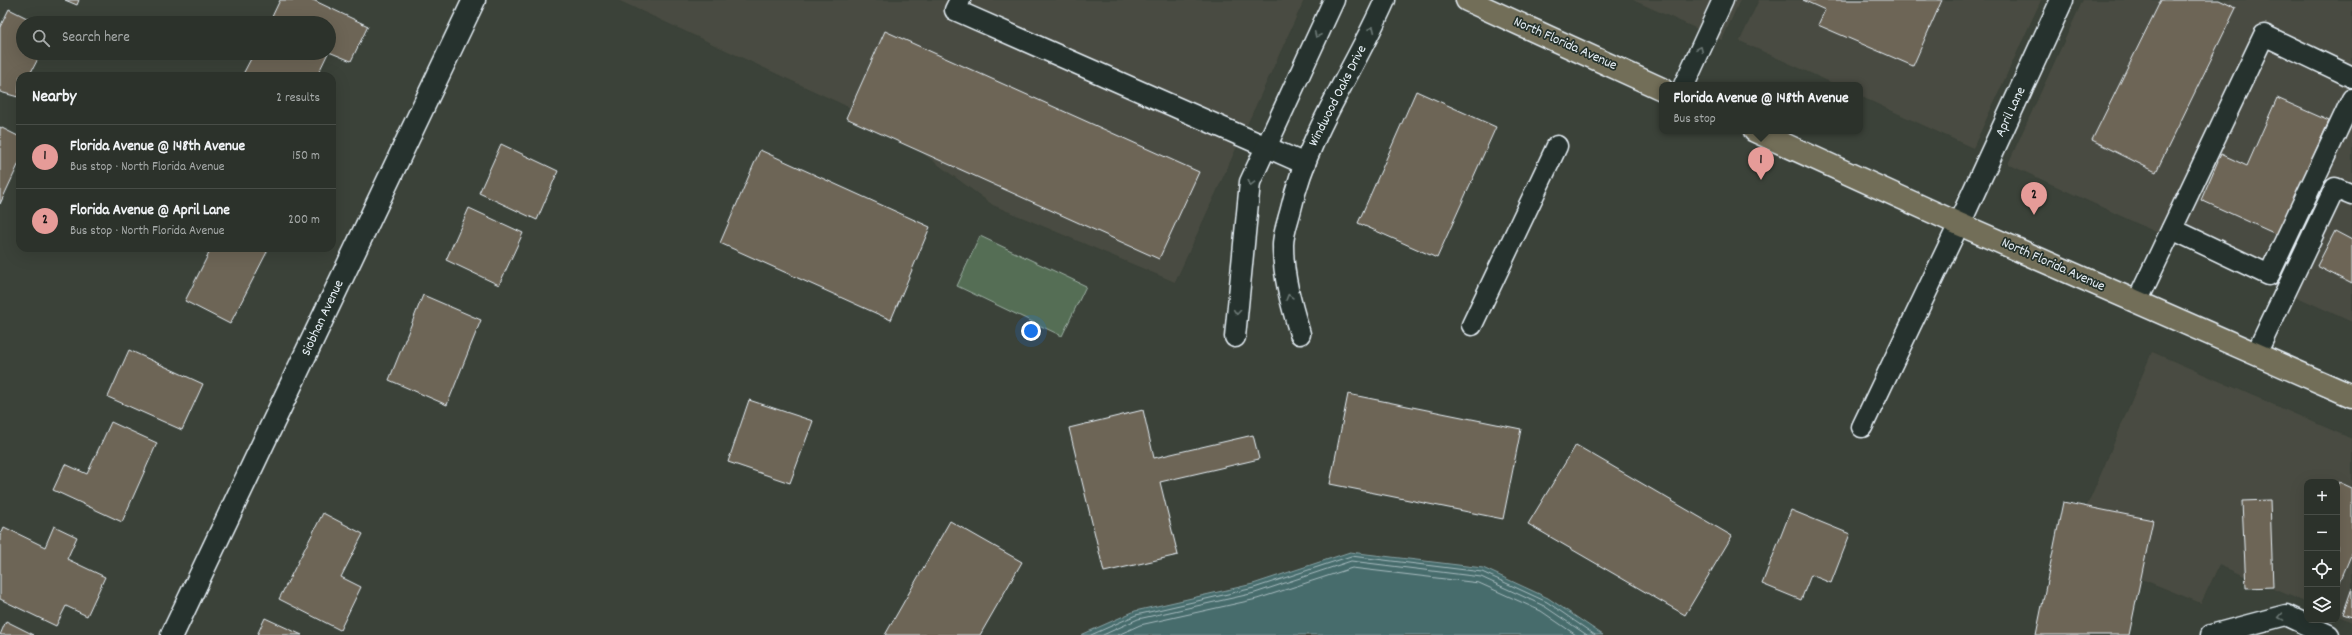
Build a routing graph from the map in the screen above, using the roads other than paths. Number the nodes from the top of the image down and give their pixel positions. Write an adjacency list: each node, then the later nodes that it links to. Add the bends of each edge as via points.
1 (474, 0): 26 (street, Siobhan Avenue)
2 (960, 0): 14 (lane, via 955,10)
3 (1334, 0): 14 (lane, one-way to 14)
4 (1385, 0): 15 (lane, Windwood Oaks Drive, one-way to 4, via 1320,125 1371,32)
5 (1467, 0): 10 (main road, North Florida Avenue)
6 (1723, 0): 9 (lane, one-way to 6)
7 (2062, 0): 17 (street, April Lane)
8 (2352, 77): 18 (lane, via 2264,35)
9 (1685, 82)
10 (1659, 88)
11 (2352, 99): 18 (lane, via 2269,275)
12 (1762, 134): 17 (main road, North Florida Avenue)
13 (1557, 146): 20 (lane)
14 (1266, 147): 15 (lane); 22 (lane, one-way to 22, via 1250,182)
15 (1305, 164): 21 (lane, Windwood Oaks Drive, one-way to 15, via 1286,286 1283,243 1296,187)
16 (2352, 195): 23 (lane, via 2335,188)
17 (1959, 224): 19 (main road, North Florida Avenue); 25 (lane)
18 (2172, 230): 19 (lane)
19 (2137, 302): 23 (main road, North Florida Avenue)
20 (1472, 325)
21 (1300, 334)
22 (1235, 337)
23 (2256, 354): 24 (main road, North Florida Avenue)
24 (2352, 396)
25 (1862, 427)
26 (172, 635)
27 (2211, 635): 28 (lane, one-way to 27, via 2286,615)
28 (2329, 635)

